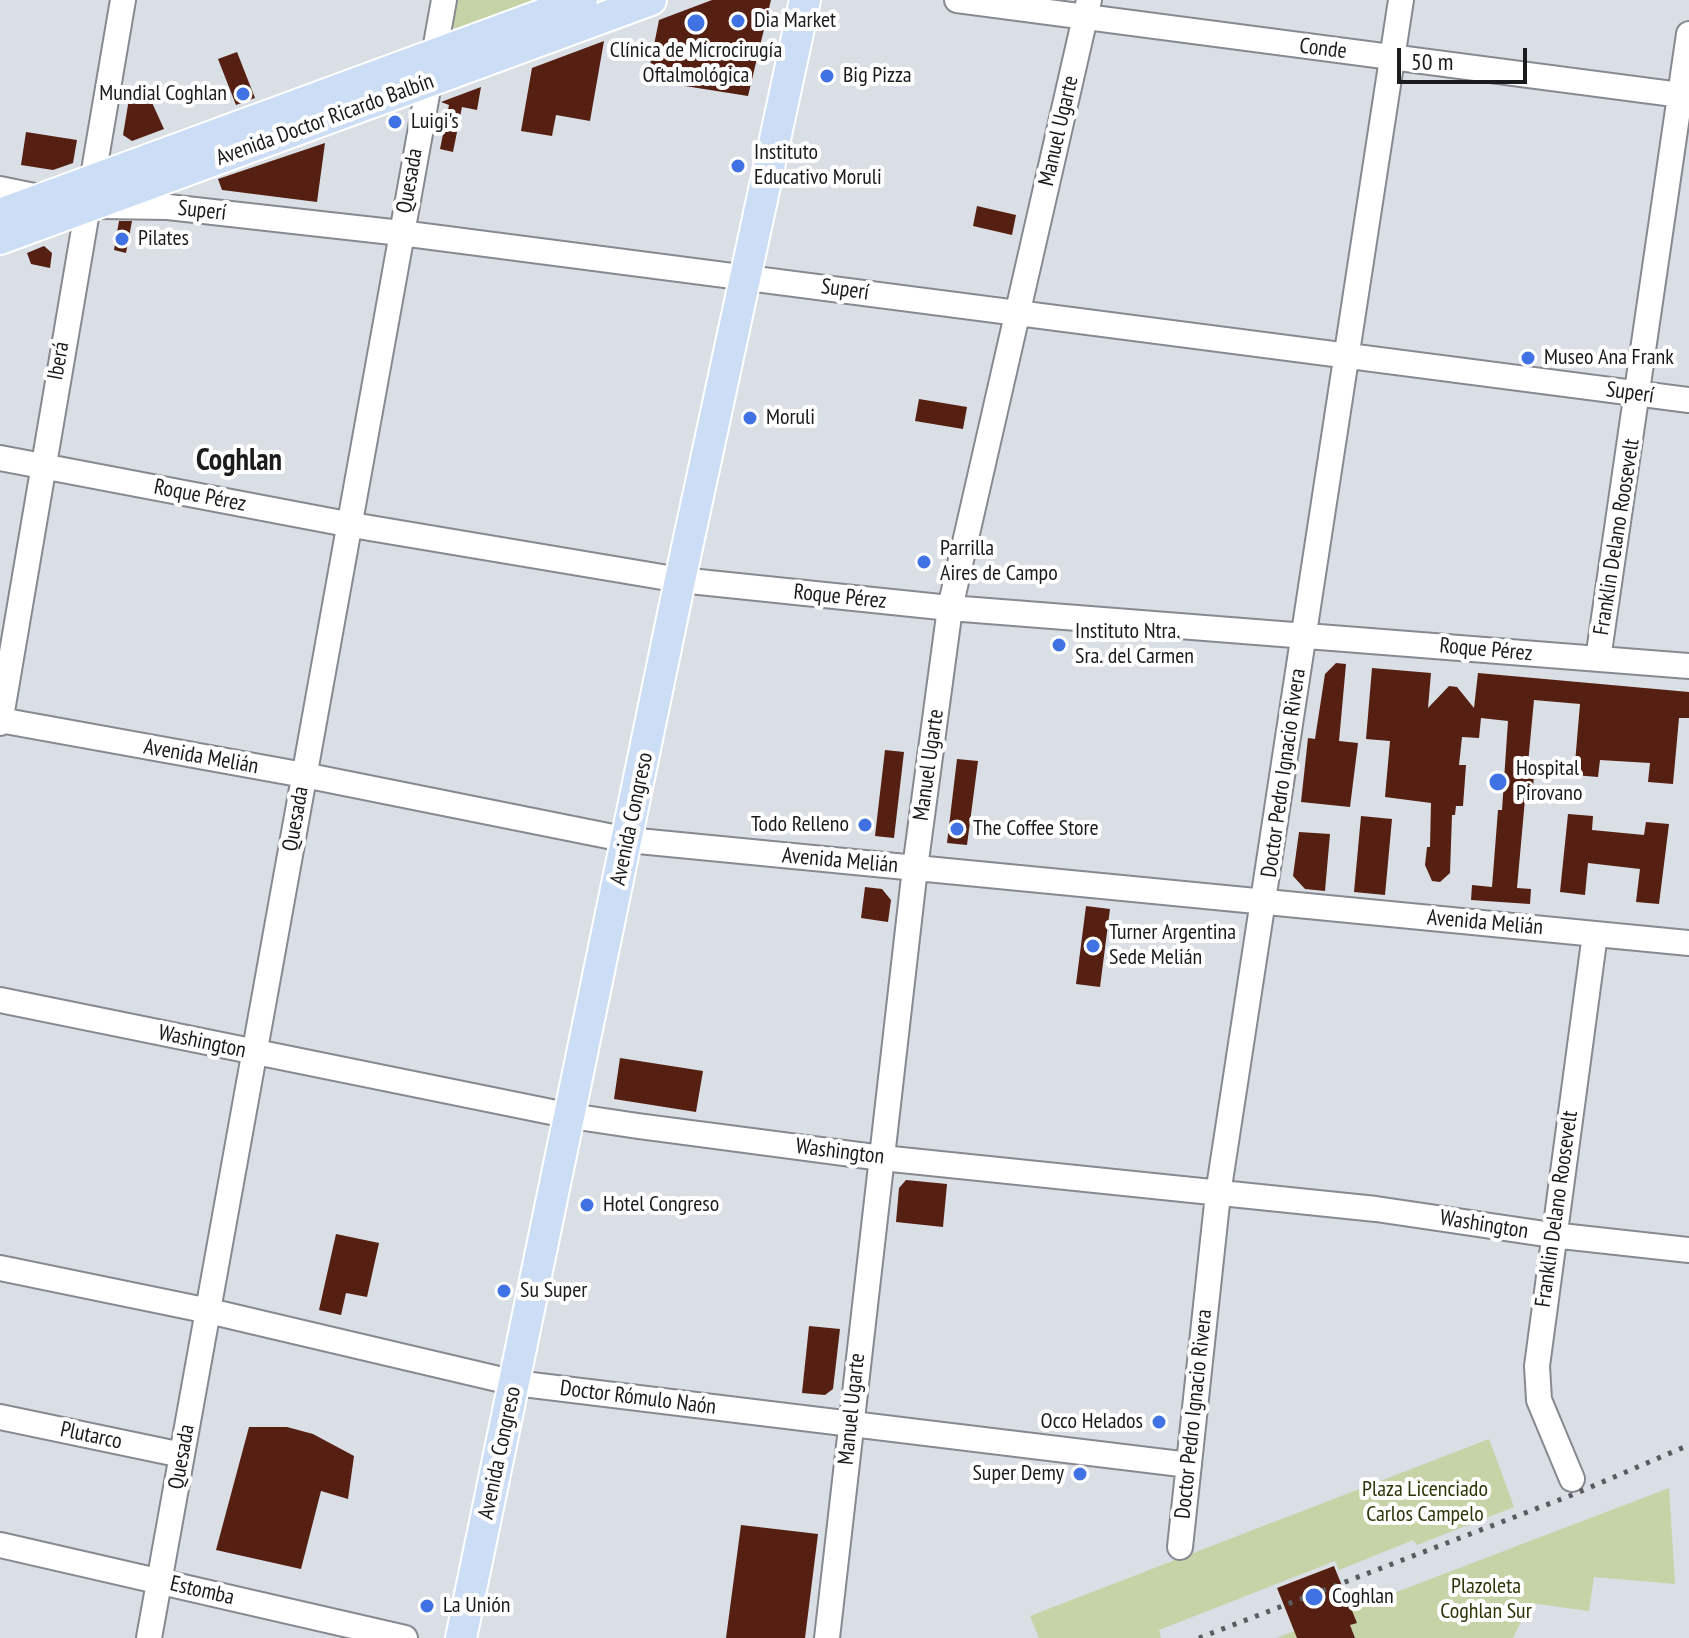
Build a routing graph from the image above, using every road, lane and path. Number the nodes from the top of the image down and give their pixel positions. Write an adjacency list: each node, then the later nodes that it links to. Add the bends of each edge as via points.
1 (123, 0): 14 (street, Iberá)
2 (444, 0): 11 (street, Quesada)
3 (582, 0): 11 (main road, Avenida Doctor Ricardo Balbín)
4 (651, 0): 11 (main road, Avenida Doctor Ricardo Balbín)
5 (805, 0): 19 (main road, Avenida Congreso)
6 (957, 0): 8 (street, Conde)
7 (1401, 0): 10 (street, Doctor Pedro Ignacio Rivera)
8 (1087, 9): 10 (street, Conde); 20 (street, Manuel Ugarte)
9 (1689, 34): 12 (street, Franklin Delano Roosevelt)
10 (1392, 58): 12 (street, Conde); 21 (street, Doctor Pedro Ignacio Rivera)
11 (431, 68): 14 (main road, Avenida Doctor Ricardo Balbín); 17 (street, Quesada)
12 (1684, 95): 22 (street, Franklin Delano Roosevelt)
13 (0, 189): 15 (street)
14 (88, 193): 15 (main road, Avenida Doctor Ricardo Balbín); 17 (street, Superí); 18 (main road, Avenida Doctor Ricardo Balbín); 25 (street, Iberá)
15 (46, 198): 16 (main road, Avenida Doctor Ricardo Balbín)
16 (0, 214)
17 (401, 233): 19 (street, Superí); 26 (street, Quesada)
18 (0, 239)
19 (746, 278): 20 (street, Superí); 27 (main road, Avenida Congreso)
20 (1017, 314): 21 (street, Superí); 28 (street, Manuel Ugarte)
21 (1349, 355): 22 (street, Superí); 29 (street, Doctor Pedro Ignacio Rivera)
22 (1639, 394): 23 (street, Superí); 30 (street, Franklin Delano Roosevelt)
23 (1689, 400)
24 (0, 458): 25 (street, Roque Pérez)
25 (41, 466): 26 (street, Roque Pérez); 32 (street, Iberá)
26 (352, 525): 27 (street, Roque Pérez); 33 (street, Quesada)
27 (680, 580): 28 (street, Roque Pérez); 34 (main road, Avenida Congreso)
28 (950, 608): 29 (street, Roque Pérez); 35 (street, Manuel Ugarte)
29 (1303, 636): 30 (street, Roque Pérez); 36 (street, Doctor Pedro Ignacio Rivera)
30 (1598, 659): 31 (street, Roque Pérez)
31 (1689, 666)
32 (0, 721): 33 (street, Avenida Melián)
33 (304, 775): 34 (street, Avenida Melián); 40 (street, Quesada)
34 (628, 840): 35 (street, Avenida Melián); 41 (main road, Avenida Congreso)
35 (915, 868): 36 (street, Avenida Melián); 42 (street, Manuel Ugarte)
36 (1265, 903): 37 (street, Avenida Melián); 43 (street, Doctor Pedro Ignacio Rivera)
37 (1595, 934): 38 (street, Avenida Melián); 44 (street, Franklin Delano Roosevelt)
38 (1689, 943)
39 (0, 1000): 40 (street, Washington)
40 (254, 1053): 41 (street, Washington); 47 (street, Quesada)
41 (571, 1116): 42 (street, Washington); 48 (main road, Avenida Congreso)
42 (882, 1158): 43 (street, Washington); 50 (street, Manuel Ugarte)
43 (1218, 1194): 44 (street, Washington, via 1376,1209); 52 (street, Doctor Pedro Ignacio Rivera)
44 (1552, 1235): 45 (street, Washington); 53 (street, Franklin Delano Roosevelt, via 1539,1400)
45 (1689, 1250)
46 (0, 1268): 47 (street, Doctor Rómulo Naón)
47 (209, 1311): 48 (street, Doctor Rómulo Naón); 51 (street, Quesada)
48 (515, 1383): 50 (street, Doctor Rómulo Naón); 59 (main road, Avenida Congreso)
49 (0, 1417): 51 (street, Plutarco)
50 (850, 1422): 52 (street, Doctor Rómulo Naón); 60 (street, Manuel Ugarte)
51 (182, 1455): 56 (street, Quesada)
52 (1189, 1465): 55 (street, Doctor Pedro Ignacio Rivera)
53 (1572, 1479)
54 (0, 1545): 56 (street, Estomba)
55 (1180, 1547)
56 (160, 1581): 57 (street, Quesada); 58 (street, Estomba)
57 (149, 1638)
58 (405, 1638)
59 (461, 1638)
60 (827, 1638)

